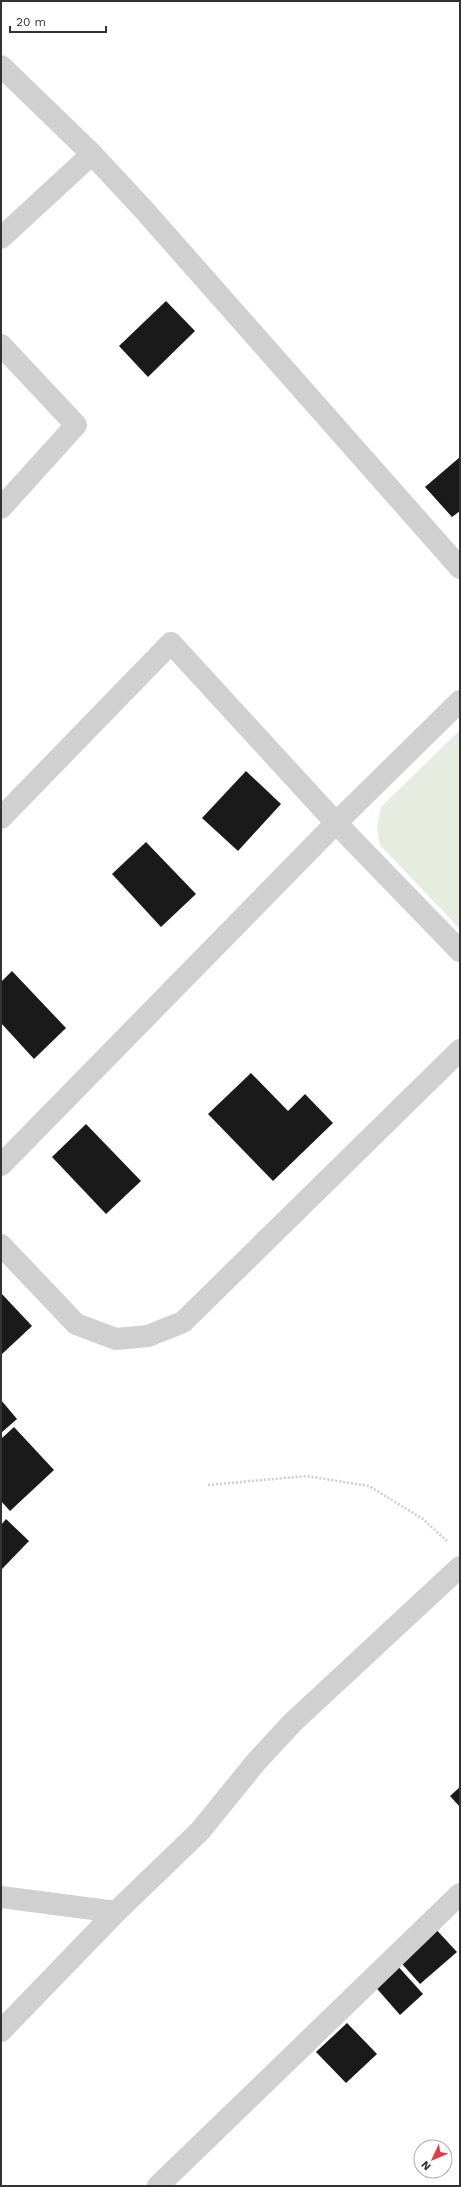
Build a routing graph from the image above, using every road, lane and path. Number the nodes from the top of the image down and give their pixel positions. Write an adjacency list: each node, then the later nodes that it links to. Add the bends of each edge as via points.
1 (1, 66): 2 (street)
2 (92, 154): 3 (street); 6 (street)
3 (1, 238)
4 (1, 345): 5 (street, via 76,425)
5 (1, 508)
6 (460, 568)
7 (460, 701): 9 (street)
8 (1, 818): 9 (street, via 171,643)
9 (336, 823): 10 (street); 12 (street)
10 (460, 952)
11 (460, 1050): 13 (street, via 183,1322 148,1336 116,1339 76,1324)
12 (1, 1164)
13 (1, 1245)
14 (208, 1485): 15 (path, via 306,1476 369,1486 423,1519)
15 (450, 1543)
16 (460, 1567): 19 (street, via 292,1723 256,1762 200,1831)
17 (460, 1894): 21 (street)
18 (1, 1897): 19 (street)
19 (116, 1912): 20 (street)
20 (1, 2031)
21 (158, 2186)

